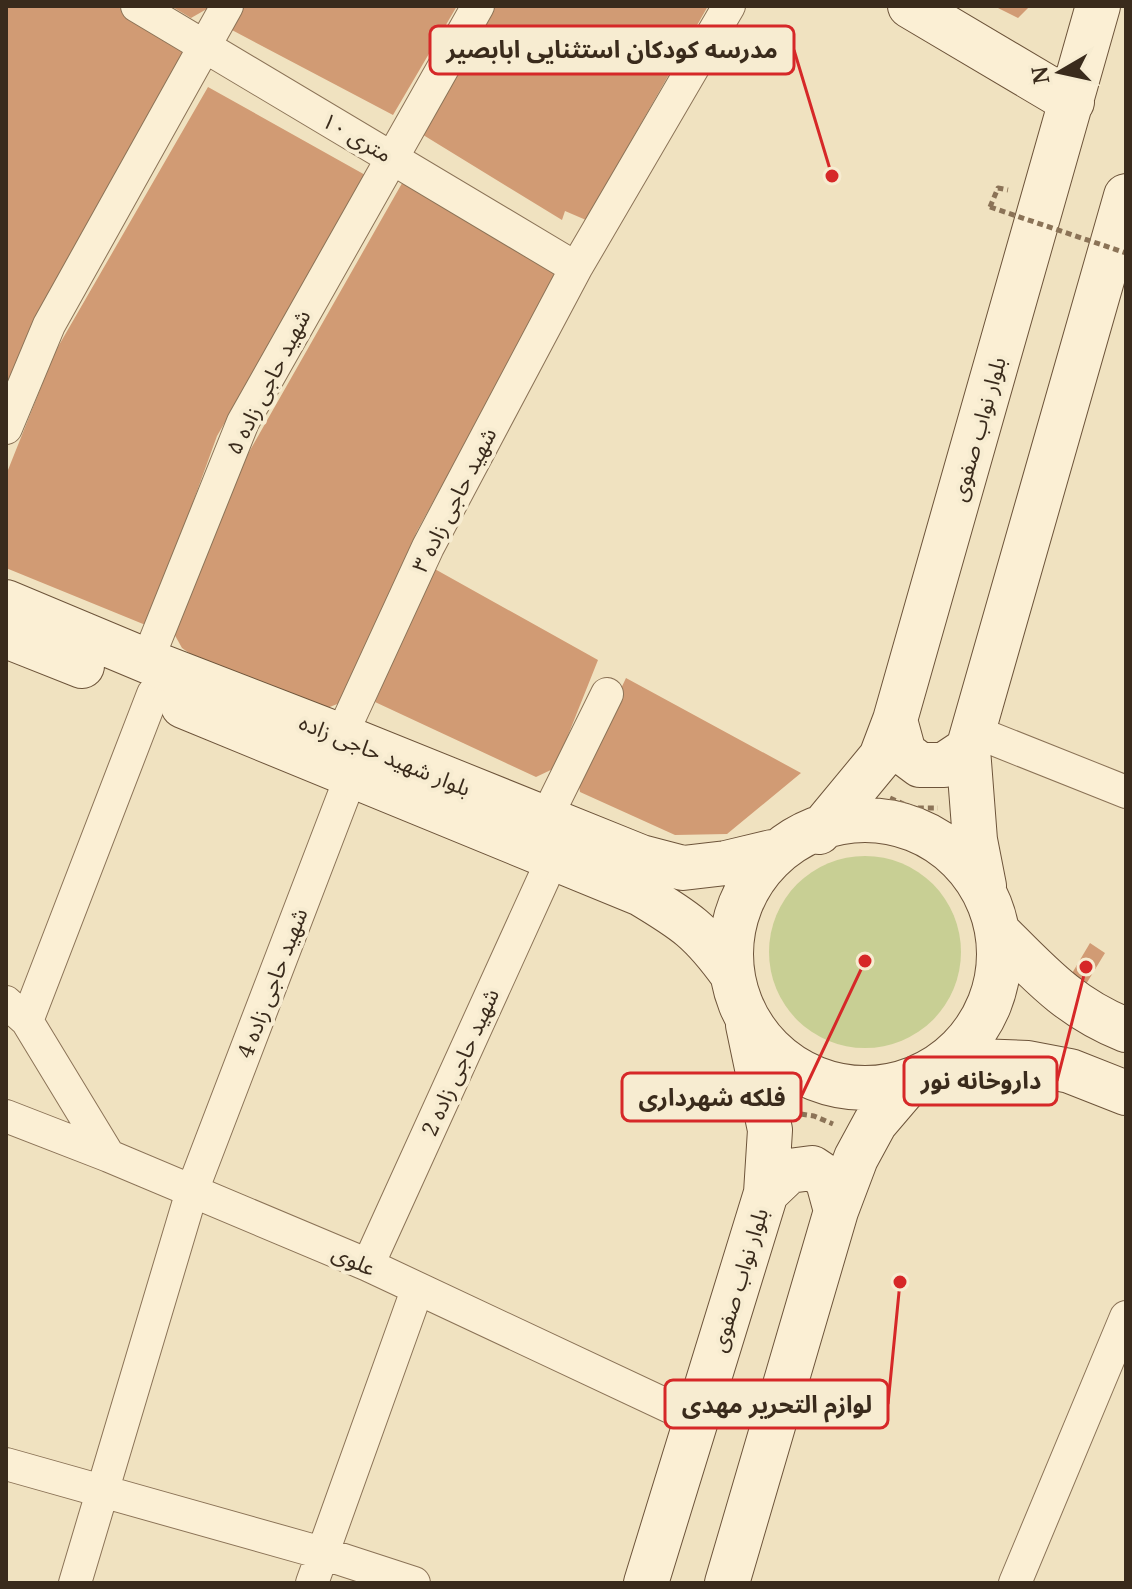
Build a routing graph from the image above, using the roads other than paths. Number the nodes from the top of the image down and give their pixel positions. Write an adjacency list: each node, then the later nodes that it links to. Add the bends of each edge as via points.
1 (137, 6): 7 (street, ۱۰ متری)
2 (227, 6): 7 (street)
3 (478, 6): 9 (street, شهید حاجی زاده ۵)
4 (729, 6): 11 (street, شهید حاجی زاده ۳)
5 (910, 6): 8 (main road)
6 (1098, 6): 8 (main road, بلوار نواب صفوی)
7 (203, 47): 9 (street, ۱۰ متری); 12 (street, via 49,325)
8 (1072, 102): 17 (main road, بلوار نواب صفوی)
9 (391, 157): 11 (street, ۱۰ متری); 15 (street, شهید حاجی زاده ۵, via 243,422)
10 (1126, 196): 18 (main road)
11 (576, 268): 19 (street, شهید حاجی زاده ۳, via 428,547)
12 (6, 428)
13 (6, 602): 15 (main road, بلوار شهید حاجی زاده)
14 (6, 636): 15 (main road, بلوار شهید حاجی زاده)
15 (150, 678): 19 (main road, بلوار شهید حاجی زاده); 27 (street, شهید حاجی زاده ۵)
16 (607, 694): 22 (street, شهید حاجی زاده 2)
17 (895, 720): 18 (main road, via 904,753 920,765 944,765); 21 (main road, بلوار نواب صفوی, via 881,757)
18 (970, 740): 20 (street); 24 (main road, via 975,840)
19 (346, 756): 22 (main road, بلوار شهید حاجی زاده); 36 (street, شهید حاجی زاده 4)
20 (1126, 792)
21 (819, 832): 23 (main road); 24 (main road, via 868,817 914,827 954,852)
22 (549, 839): 23 (main road, بلوار شهید حاجی زاده, via 683,868); 26 (main road, بلوار شهید حاجی زاده, via 688,922); 39 (street, شهید حاجی زاده 2)
23 (772, 852): 26 (main road, via 745,889 732,930)
24 (984, 889): 25 (main road)
25 (998, 932): 29 (main road, via 1071,1002); 30 (main road, via 998,980 981,1024)
26 (732, 974): 28 (main road)
27 (16, 1011): 35 (street)
28 (746, 1018): 32 (main road, via 776,1055 816,1080 863,1089); 37 (main road, بلوار نواب صفوی, via 770,1130)
29 (1111, 1024): 31 (main road, via 1083,1017 1070,1023 1058,1047)
30 (949, 1060): 31 (main road, via 1017,1062); 32 (main road)
31 (1070, 1071): 33 (main road)
32 (910, 1082): 38 (main road, via 875,1123)
33 (1126, 1093)
34 (6, 1116): 35 (street, علوی)
35 (109, 1156): 36 (street, علوی)
36 (192, 1191): 39 (street, علوی); 44 (street, شهید حاجی زاده 4)
37 (766, 1193): 38 (main road, via 789,1171 812,1168 827,1178); 42 (main road, بلوار نواب صفوی)
38 (836, 1211): 50 (main road)
39 (368, 1265): 40 (street, علوی)
40 (417, 1290): 42 (street, علوی); 45 (street)
41 (1126, 1317): 51 (street)
42 (696, 1419): 49 (main road, بلوار نواب صفوی)
43 (6, 1464): 44 (street)
44 (103, 1491): 45 (street); 46 (street, شهید حاجی زاده 4)
45 (322, 1553): 47 (street); 48 (street)
46 (75, 1583)
47 (312, 1583)
48 (414, 1583)
49 (646, 1583)
50 (727, 1583)
51 (1015, 1583)

